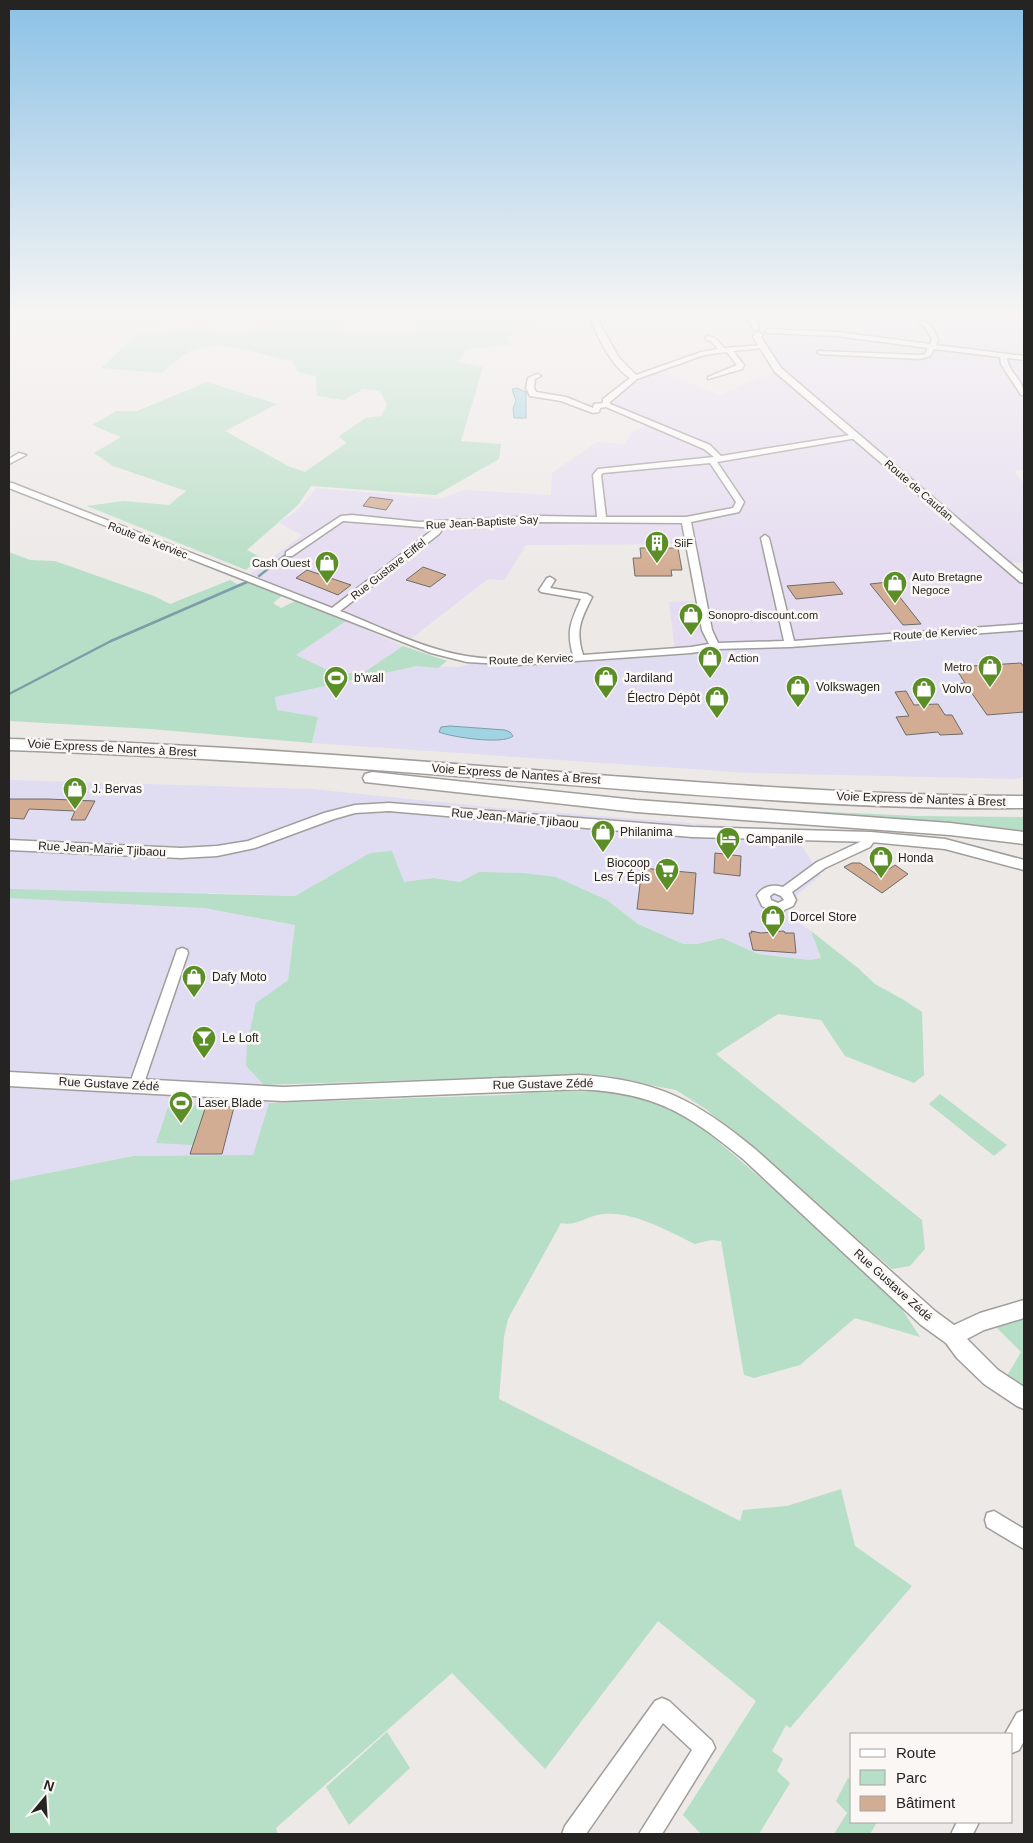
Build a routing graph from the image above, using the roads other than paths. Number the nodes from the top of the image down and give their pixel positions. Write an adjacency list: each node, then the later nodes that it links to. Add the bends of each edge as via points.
1 (568, 401): 4 (street, via 593,411 596,406)
2 (606, 401): 4 (street)
3 (815, 401): 5 (street, Route de Caudan)
4 (607, 405): 7 (street, via 707,447)
5 (857, 436): 7 (street); 16 (street, Route de Caudan)
6 (22, 455): 8 (street)
7 (715, 459): 10 (street, via 601,471 597,475); 11 (street, Rue Jean-Baptiste Say, via 740,502 736,510)
8 (9, 462)
9 (9, 485): 17 (street, Route de Kerviec)
10 (602, 520): 11 (street, Rue Jean-Baptiste Say); 12 (street, Rue Jean-Baptiste Say, via 540,519)
11 (686, 520): 20 (street, via 708,630)
12 (441, 525): 14 (street, Rue Jean-Baptiste Say, via 341,519); 17 (street, Rue Gustave Eiffel)
13 (765, 538): 19 (street)
14 (289, 554)
15 (550, 580): 21 (street, via 544,590 588,597 572,628)
16 (1024, 580)
17 (333, 612): 21 (street, Route de Kerviec, via 434,651 467,660 518,662)
18 (1024, 627): 19 (street, Route de Kerviec)
19 (790, 644): 20 (street, Route de Kerviec)
20 (715, 646): 21 (street, Route de Kerviec)
21 (579, 657)
22 (9, 744): 25 (highway, Voie Express de Nantes à Brest, via 245,755)
23 (9, 754): 24 (highway, Voie Express de Nantes à Brest)
24 (316, 770): 28 (highway, Voie Express de Nantes à Brest, via 778,803); 30 (highway, via 636,806 950,829)
25 (760, 793): 26 (highway, via 784,789); 27 (highway, Voie Express de Nantes à Brest)
26 (1024, 795)
27 (1024, 802)
28 (1024, 812)
29 (871, 837): 31 (street, Rue Jean-Marie Tjibaou, via 692,832 389,807 346,811 250,845 217,851 181,853); 32 (street, Rue Jean-Marie Tjibaou, via 945,844); 33 (street, via 866,844 821,865)
30 (1024, 838)
31 (9, 845)
32 (1024, 865)
33 (784, 892): 33 (street, via 790,897 789,903 777,914 766,904 763,895 772,889)
34 (182, 953): 36 (street)
35 (9, 1079): 36 (street, Rue Gustave Zédé)
36 (136, 1086): 38 (street, Rue Gustave Zédé, via 283,1094 579,1082 638,1089 679,1104 720,1130 928,1318)
37 (1024, 1309): 38 (street, via 980,1322)
38 (953, 1336): 39 (street, Rue Gustave Zédé, via 991,1377)
39 (1024, 1399)
40 (994, 1520): 41 (street)
41 (1024, 1540)
42 (1024, 1720): 43 (street)
43 (1013, 1740)
44 (573, 1834): 45 (street, via 662,1708 705,1748)
45 (650, 1834)

